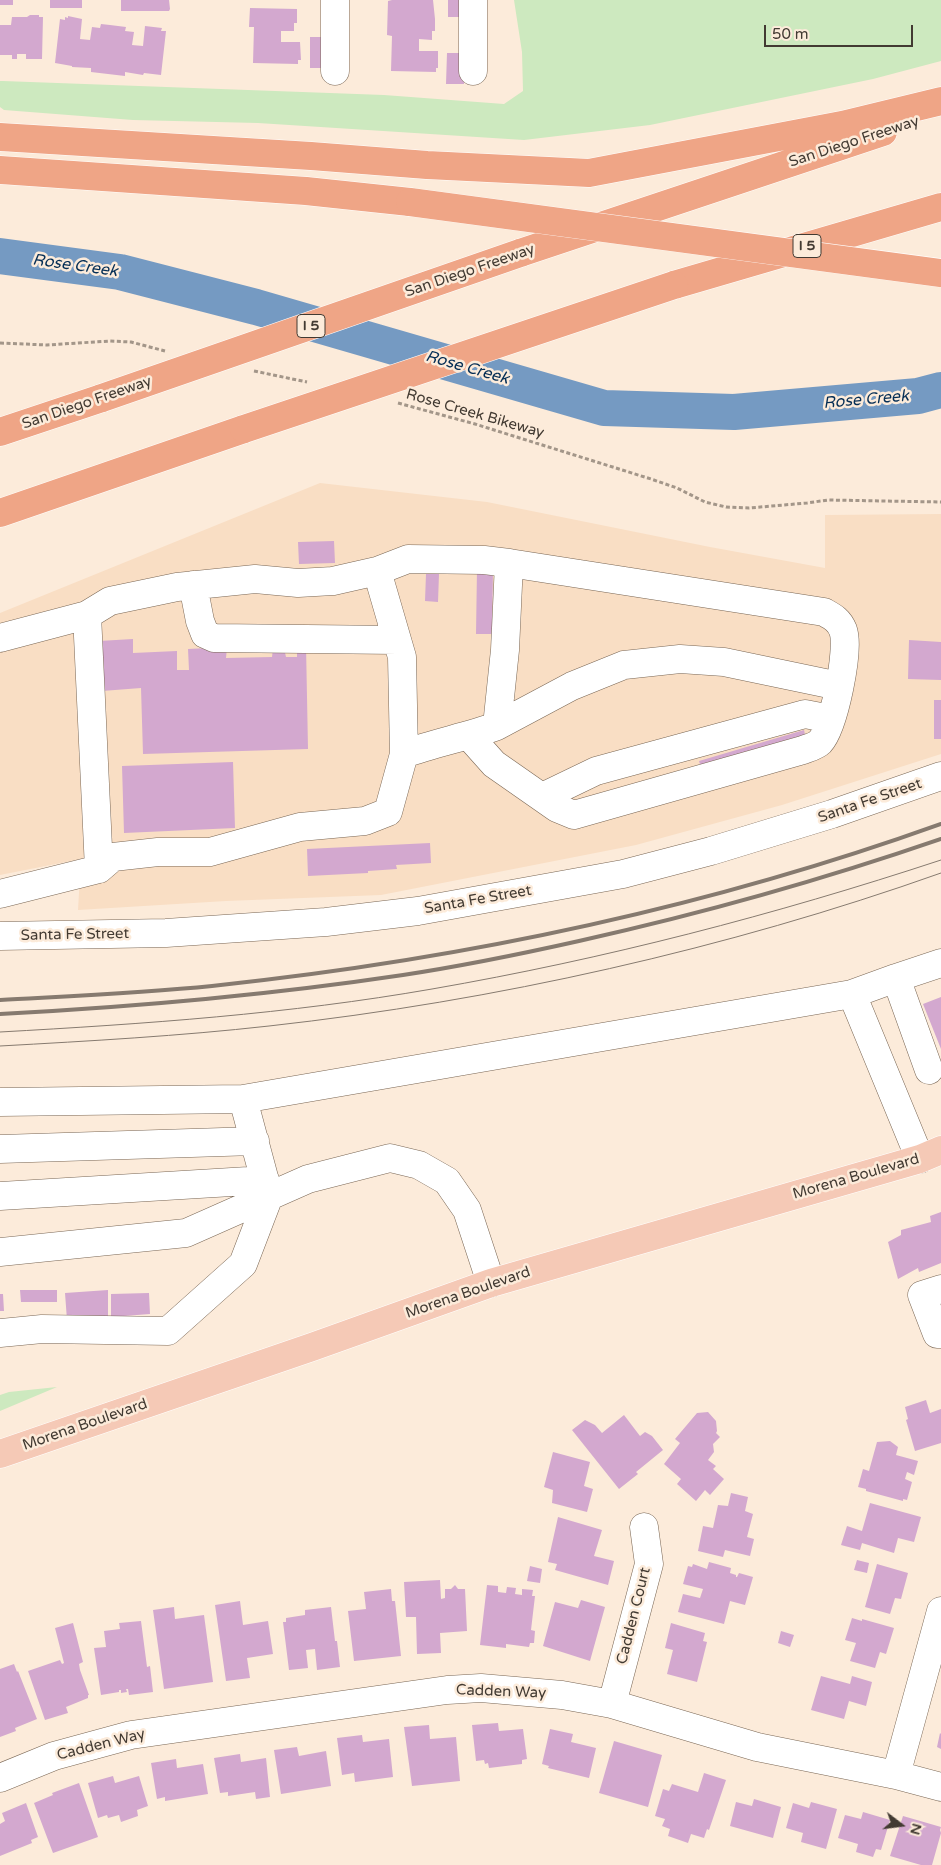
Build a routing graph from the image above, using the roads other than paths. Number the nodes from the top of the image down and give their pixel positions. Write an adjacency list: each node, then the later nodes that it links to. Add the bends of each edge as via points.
1 (335, 0): 3 (street)
2 (473, 0): 4 (street)
3 (335, 71)
4 (473, 71)
5 (941, 101): 7 (highway, via 842,125 589,173)
6 (941, 112): 11 (highway, San Diego Freeway / I 5, bridge)
7 (0, 137)
8 (0, 170): 10 (highway, bridge, via 306,191 410,202)
9 (941, 207): 12 (highway, I 5, bridge, via 674,284)
10 (941, 273)
11 (0, 432)
12 (0, 513)
13 (509, 562): 14 (street, via 408,558); 19 (street, via 824,612 837,620 844,632); 21 (street, via 505,650)
14 (377, 571): 15 (street, via 333,581 298,583 255,579); 18 (street)
15 (193, 585): 16 (street, via 110,601); 18 (street, via 205,634 214,638)
16 (87, 615): 17 (street); 26 (street)
17 (0, 638)
18 (397, 640): 23 (street, via 402,658)
19 (839, 686): 20 (street); 21 (street, via 724,662 680,659 624,664 572,686)
20 (831, 719): 25 (street, via 805,714 786,719 596,771); 25 (street, via 819,743 803,750 574,815)
21 (496, 726): 22 (street)
22 (469, 736): 23 (street); 25 (street, via 494,764)
23 (404, 754): 26 (street, via 388,812 365,821 300,827 210,852 158,852 113,857)
24 (941, 776): 28 (street, Santa Fe Street, via 832,814 623,874 427,909 326,922 166,933)
25 (542, 798)
26 (99, 869): 27 (street)
27 (0, 894)
28 (0, 936)
29 (941, 963): 30 (street)
30 (896, 978): 31 (street); 32 (street)
31 (852, 994): 33 (street); 37 (street)
32 (929, 1070)
33 (243, 1098): 34 (street); 35 (street)
34 (0, 1102)
35 (255, 1141): 36 (street); 38 (street)
36 (0, 1149)
37 (930, 1154): 41 (main road, Morena Boulevard)
38 (267, 1188): 39 (street); 40 (street, via 186,1233); 41 (street, via 390,1158 418,1165 447,1181 467,1210); 43 (street, via 243,1264 168,1331 42,1329)
39 (0, 1196)
40 (0, 1252)
41 (491, 1283): 45 (main road, Morena Boulevard)
42 (941, 1290): 44 (street, via 922,1295 937,1334)
43 (0, 1333)
44 (941, 1334)
45 (0, 1454)
46 (644, 1527): 48 (street, Cadden Court, via 649,1564)
47 (941, 1611): 49 (street)
48 (612, 1704): 49 (street, Cadden Way, via 757,1747); 50 (street, Cadden Way, via 562,1695 481,1688 447,1690 131,1735 54,1756)
49 (896, 1775): 51 (street, Cadden Way)
50 (0, 1778)
51 (941, 1787)

